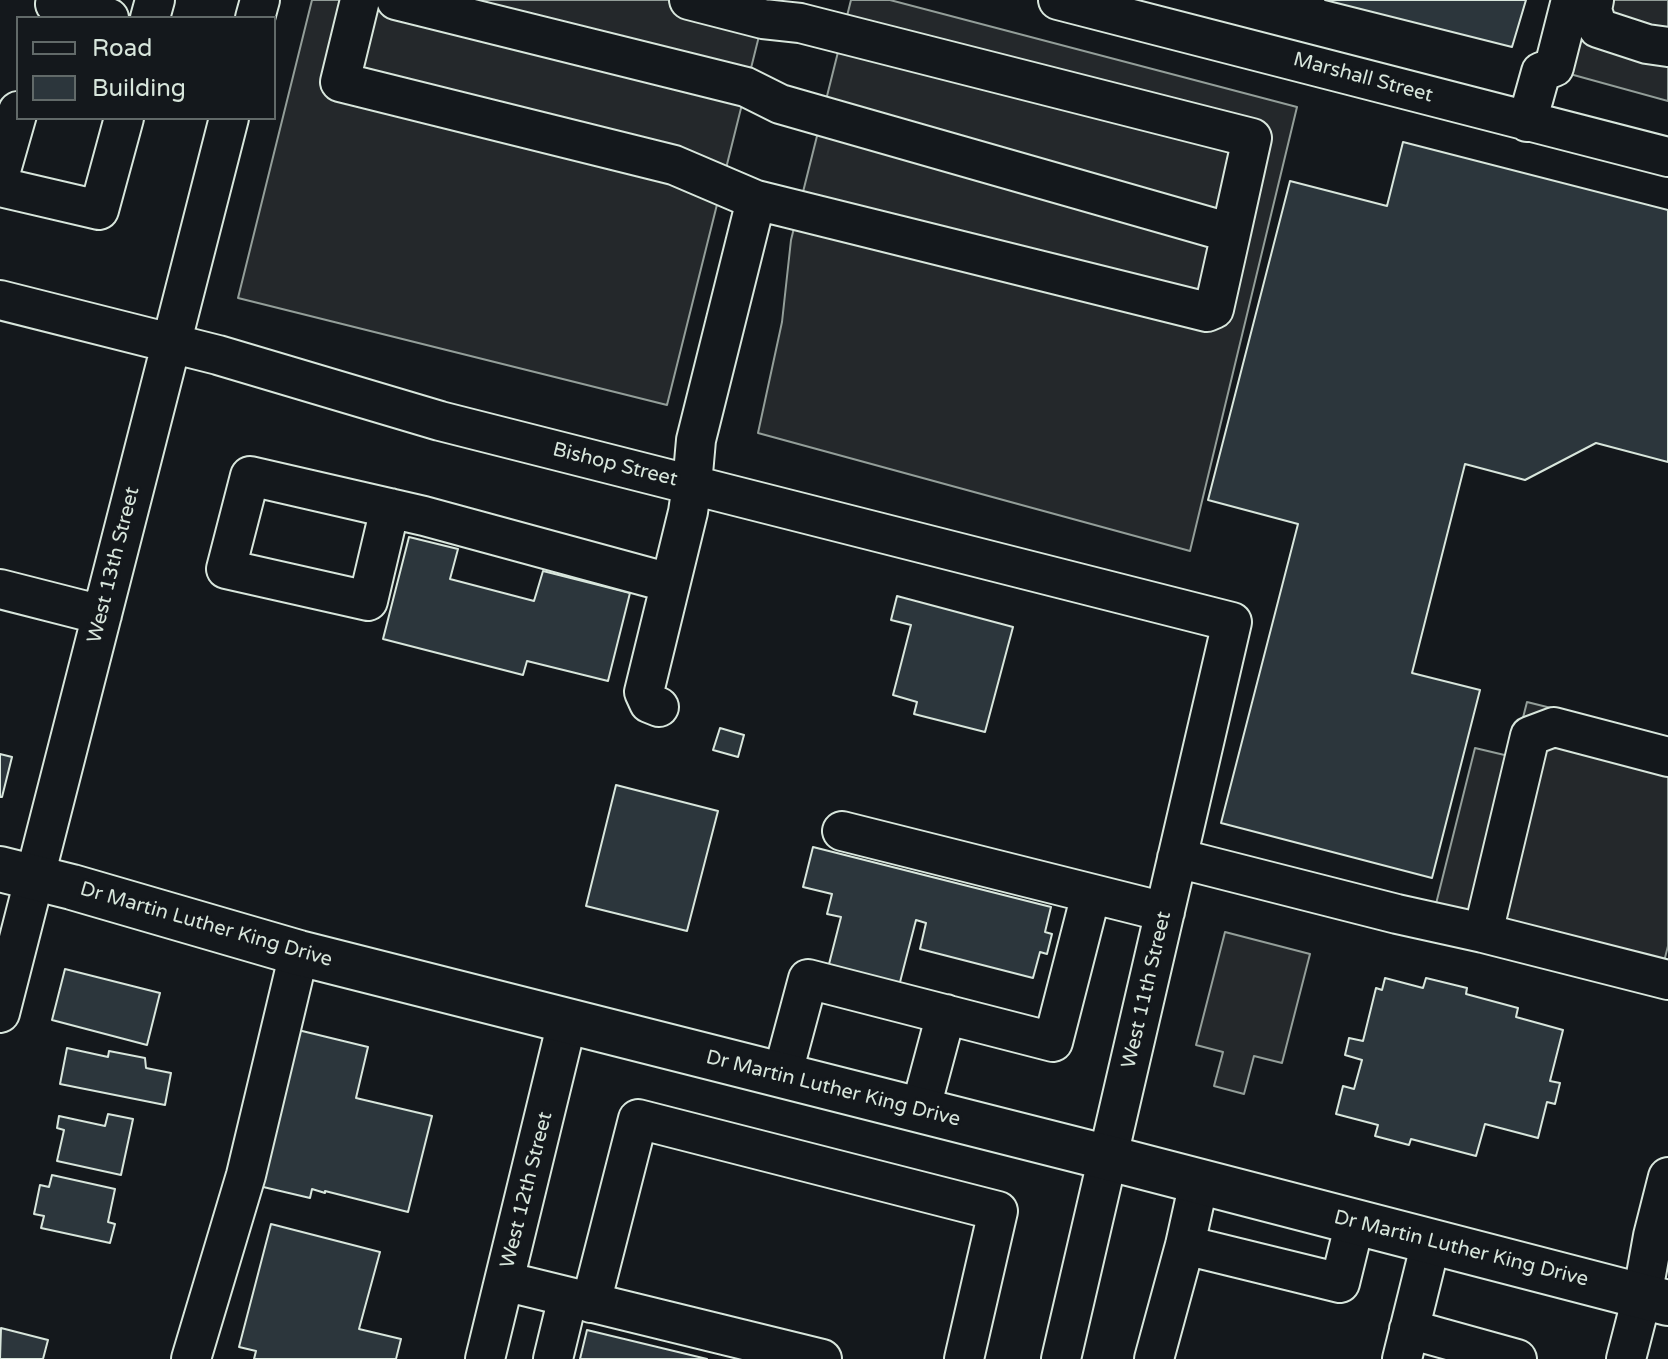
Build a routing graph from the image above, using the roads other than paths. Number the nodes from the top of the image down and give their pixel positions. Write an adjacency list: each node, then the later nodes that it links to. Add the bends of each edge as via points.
1 (360, 0): 17 (street, via 340,82 674,165)
2 (396, 0): 18 (street, via 746,87 780,104)
3 (689, 0): 18 (street, via 800,23 1252,138)
4 (1058, 0): 13 (street, Marshall Street)
5 (1571, 0): 13 (street, via 1554,67 1541,72)
6 (1594, 0): 9 (street, via 1598,28)
7 (54, 7): 8 (street)
8 (99, 16)
9 (1668, 47)
10 (16, 118): 15 (street)
11 (123, 120): 16 (street, via 99,210)
12 (228, 120): 20 (street, West 13th Street)
13 (1527, 122): 14 (street, Marshall Street)
14 (1668, 157)
15 (0, 174)
16 (0, 187)
17 (756, 200): 18 (street, via 1207,312 1214,309); 21 (street, via 696,440)
18 (1231, 233)
19 (0, 300): 20 (street, Bishop Street)
20 (170, 344): 21 (street, Bishop Street); 25 (street, West 13th Street)
21 (692, 485): 23 (street); 26 (street, Bishop Street)
22 (390, 508): 22 (street, via 250,476 226,569 368,601); 23 (street)
23 (670, 583): 27 (street, via 644,692 649,703)
24 (0, 589): 25 (street)
25 (102, 615): 31 (street, West 13th Street)
26 (1232, 622): 30 (street, West 11th Street)
27 (659, 707)
28 (1668, 757): 34 (street, via 1554,727 1530,736)
29 (842, 831): 32 (street)
30 (1177, 858): 33 (street, West 11th Street); 34 (street)
31 (17, 873): 35 (main road, Dr Martin Luther King Drive); 37 (street, West 13th Street)
32 (1091, 894): 33 (street); 38 (street, via 1053,1042)
33 (1165, 912): 42 (street, West 11th Street)
34 (1483, 933): 36 (street)
35 (299, 953): 39 (main road, Dr Martin Luther King Drive); 52 (street, via 246,1175)
36 (1668, 980)
37 (0, 1013)
38 (946, 1014): 40 (street, via 808,979); 41 (street)
39 (567, 1022): 40 (main road, Dr Martin Luther King Drive); 48 (street, West 12th Street)
40 (782, 1076): 41 (main road, Dr Martin Luther King Drive)
41 (920, 1111): 42 (main road, Dr Martin Luther King Drive)
42 (1109, 1158): 44 (main road, Dr Martin Luther King Drive); 57 (street, West 11th Street)
43 (1668, 1177): 50 (street, via 1653,1236)
44 (1199, 1182): 45 (main road, Dr Martin Luther King Drive); 47 (street)
45 (1355, 1222): 46 (main road, Dr Martin Luther King Drive); 47 (street, via 1340,1283)
46 (1431, 1242): 50 (main road, Dr Martin Luther King Drive); 51 (street)
47 (1185, 1245): 58 (street)
48 (504, 1281): 49 (street); 53 (street, West 12th Street)
49 (580, 1300): 54 (street); 55 (street); 56 (street, via 638,1119 998,1211)
50 (1655, 1300): 60 (street)
51 (1406, 1344): 59 (street)
52 (191, 1359)
53 (485, 1359)
54 (553, 1359)
55 (822, 1359)
56 (964, 1359)
57 (1061, 1359)
58 (1154, 1359)
59 (1517, 1359)
60 (1626, 1359)

